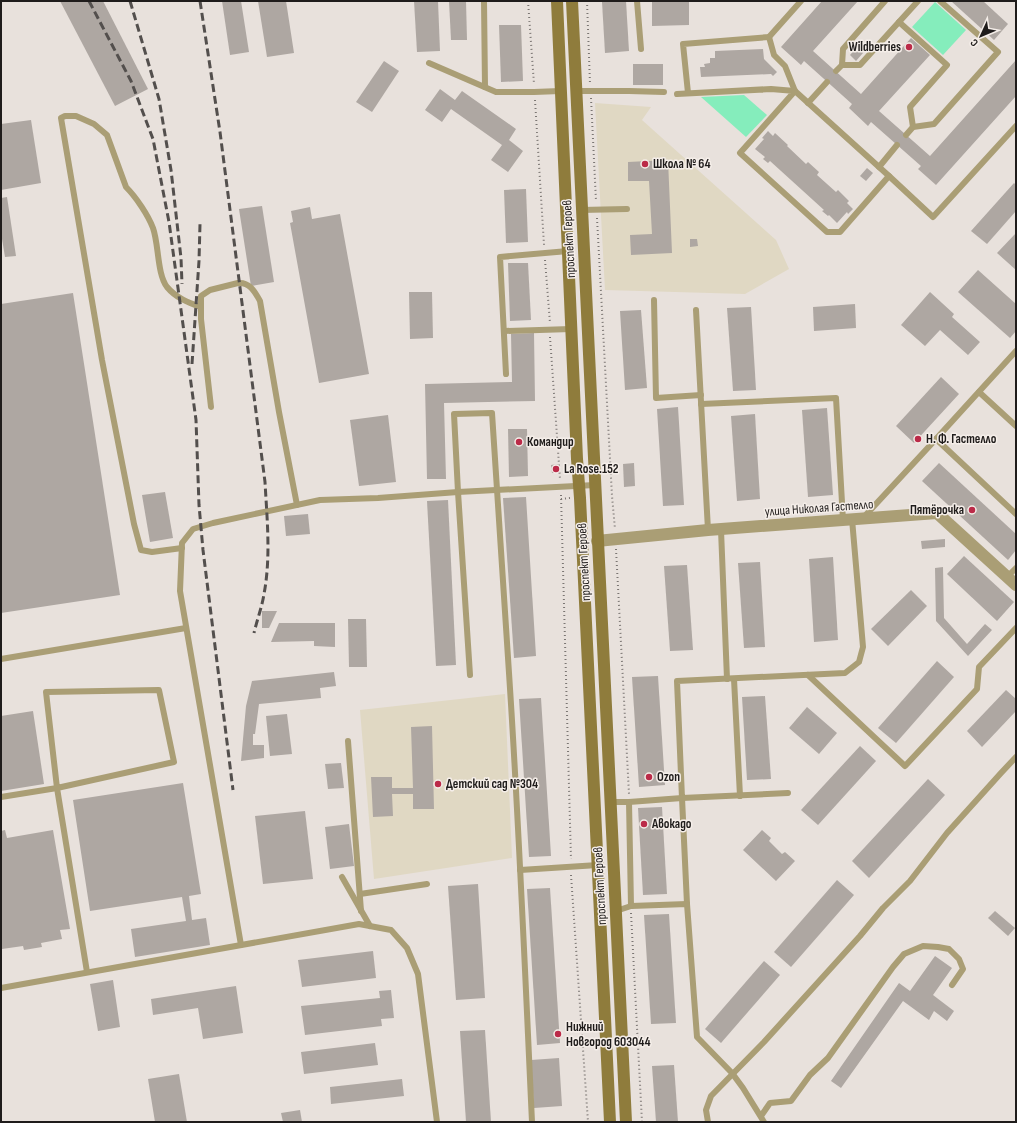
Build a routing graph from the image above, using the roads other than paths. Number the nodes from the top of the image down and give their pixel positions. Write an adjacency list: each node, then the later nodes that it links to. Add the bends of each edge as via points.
1 (484, 1): 16 (lane)
2 (557, 1): 17 (main road, проспект Героев)
3 (572, 1): 18 (main road, проспект Героев)
4 (637, 1): 11 (lane)
5 (801, 1): 10 (lane)
6 (885, 1): 13 (lane, via 843,49)
7 (918, 1): 9 (lane)
8 (940, 1): 25 (lane, via 998,52 934,124)
9 (899, 22): 13 (lane, via 860,64); 25 (lane, via 947,65 910,107)
10 (769, 37): 19 (lane, via 774,55 785,66); 21 (lane, via 683,44)
11 (641, 49)
12 (429, 63): 16 (lane)
13 (842, 65): 14 (lane)
14 (836, 71)
15 (827, 82): 23 (lane)
16 (485, 87): 17 (lane, via 496,92)
17 (560, 91): 32 (main road, проспект Героев)
18 (576, 91): 20 (lane); 31 (main road, проспект Героев)
19 (795, 91): 21 (lane, via 771,89); 23 (lane); 29 (lane, via 740,153 827,232 840,232)
20 (664, 92)
21 (688, 93): 22 (lane)
22 (677, 94)
23 (808, 103): 28 (lane)
24 (1016, 126): 29 (lane, via 933,217)
25 (913, 127): 26 (lane)
26 (906, 135)
27 (898, 145): 28 (lane)
28 (878, 167): 29 (lane)
29 (889, 176)
30 (627, 209): 31 (lane)
31 (581, 210): 46 (main road, проспект Героев)
32 (568, 251): 36 (main road, проспект Героев); 37 (lane, via 500,257)
33 (654, 300): 41 (lane, via 656,398)
34 (201, 307): 43 (lane); 50 (lane, via 201,296 210,290 238,283 252,288 260,301); 55 (lane, via 179,298 167,287 162,277 153,229 126,187 107,135 94,124 76,116 61,118 102,360 141,550 152,552)
35 (696, 310): 41 (lane)
36 (571, 329): 37 (lane); 47 (main road, проспект Героев)
37 (504, 331): 39 (lane)
38 (1016, 351): 40 (lane)
39 (506, 374)
40 (979, 392): 44 (lane); 45 (lane)
41 (701, 395): 42 (lane)
42 (701, 404): 52 (lane, via 836,398); 53 (lane)
43 (211, 407)
44 (1016, 426)
45 (936, 439): 51 (lane); 52 (lane)
46 (594, 485): 47 (lane); 54 (main road, проспект Героев)
47 (580, 486): 48 (lane); 73 (main road, проспект Героев)
48 (496, 490): 49 (lane); 49 (lane, via 492,413 454,414); 74 (lane)
49 (458, 492): 50 (lane, via 320,500); 61 (lane)
50 (297, 505): 55 (lane, via 193,529 182,543)
51 (1016, 514)
52 (853, 520): 53 (street, улица Николая Гастелло); 57 (street, улица Николая Гастелло, via 937,513); 62 (lane, via 863,647 859,662 845,673)
53 (714, 530): 54 (street, улица Николая Гастелло); 63 (lane)
54 (597, 542): 71 (main road, проспект Героев)
55 (182, 548): 58 (lane, via 180,591)
56 (1016, 568): 57 (lane)
57 (1012, 581)
58 (186, 628): 60 (lane); 83 (lane)
59 (1016, 628): 62 (lane, via 979,667 977,689 906,766)
60 (1, 659)
61 (470, 675)
62 (808, 675): 63 (lane)
63 (730, 679): 68 (lane); 70 (lane, via 677,681)
64 (348, 741): 77 (lane)
65 (1016, 757): 87 (lane, via 947,833 910,881 764,1042)
66 (57, 788): 66 (lane, via 174,762 159,690 46,692); 69 (lane); 84 (lane)
67 (788, 793): 68 (lane)
68 (740, 796): 70 (lane)
69 (1, 797)
70 (682, 798): 72 (lane); 78 (lane)
71 (610, 802): 72 (lane); 81 (main road, проспект Героев)
72 (629, 802): 79 (lane)
73 (598, 865): 74 (lane); 91 (main road, проспект Героев)
74 (520, 870): 90 (lane)
75 (342, 877): 80 (lane)
76 (427, 884): 77 (lane)
77 (360, 894): 80 (lane)
78 (687, 904): 79 (lane); 87 (lane, via 697,1037)
79 (630, 906): 81 (lane)
80 (361, 911): 82 (lane)
81 (616, 911): 92 (main road, проспект Героев)
82 (370, 926): 83 (lane, via 359,924); 89 (lane, via 391,930 407,948 418,974)
83 (241, 945): 84 (lane)
84 (87, 972): 86 (lane)
85 (952, 985): 88 (lane, via 963,969 959,959 949,949 923,946 904,954 828,1058 810,1075 791,1101 770,1103)
86 (1, 988)
87 (732, 1073): 88 (lane); 93 (lane, via 710,1096 706,1110)
88 (760, 1116): 94 (lane)
89 (437, 1122)
90 (532, 1122)
91 (610, 1122)
92 (626, 1122)
93 (708, 1122)
94 (764, 1122)

